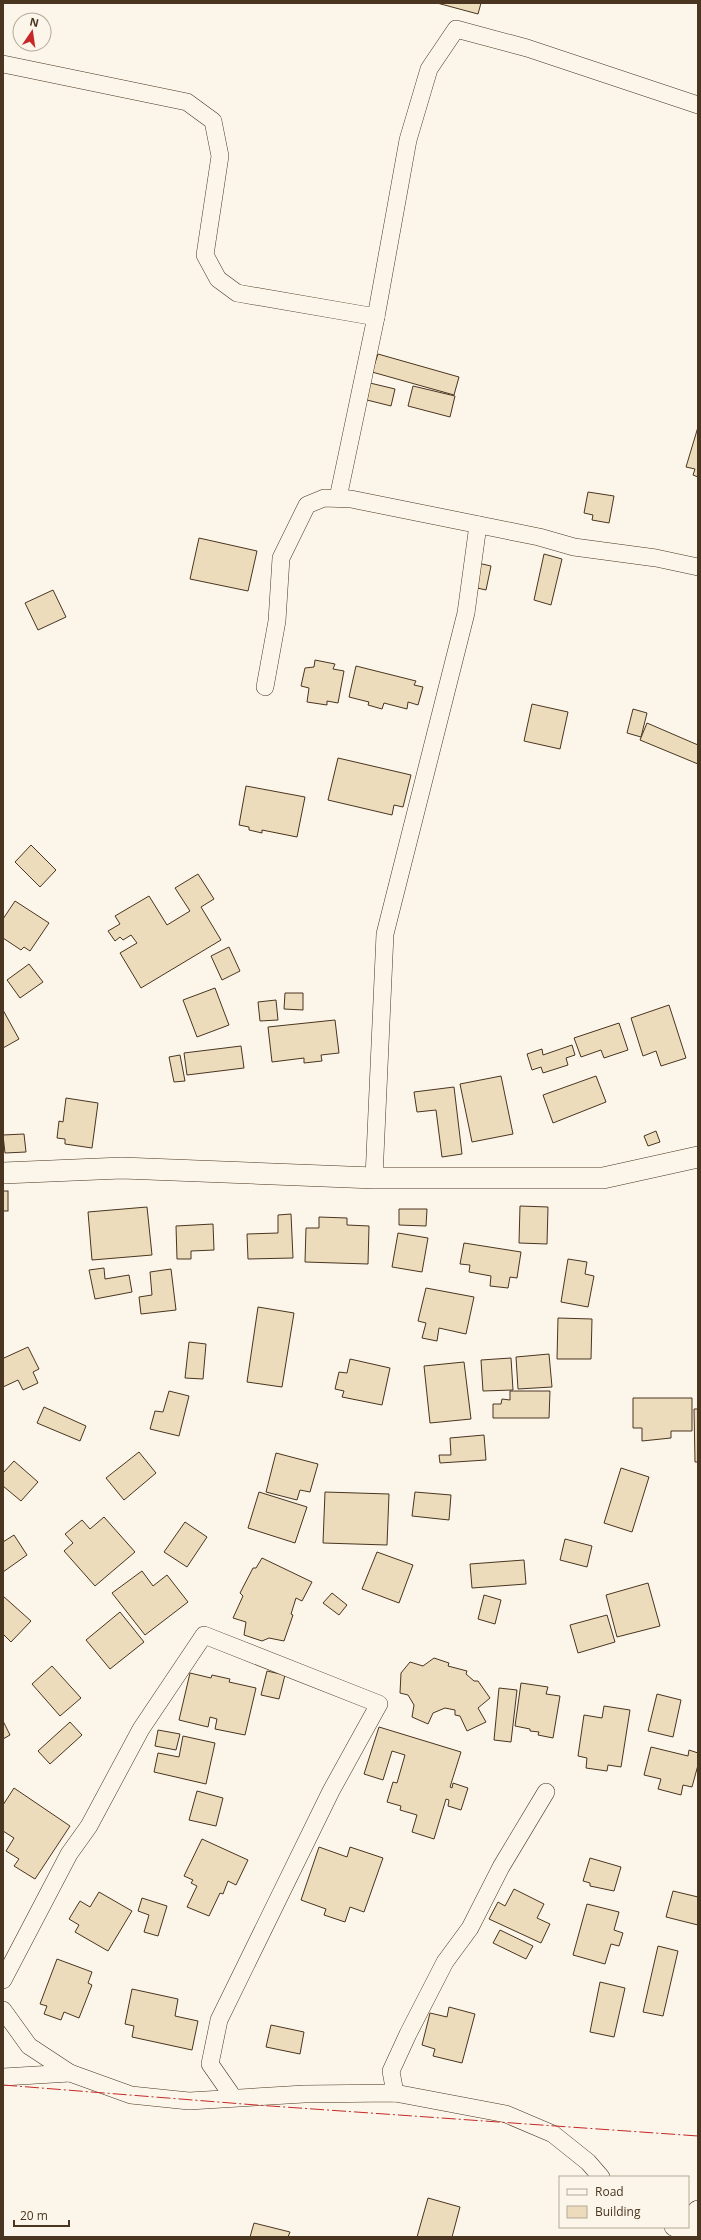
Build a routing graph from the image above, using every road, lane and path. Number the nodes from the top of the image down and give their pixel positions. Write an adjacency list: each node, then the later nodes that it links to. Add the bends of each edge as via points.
1 (3, 64): 3 (street, via 187,102 213,121 220,156 205,255 218,279 237,292)
2 (698, 105): 3 (street, via 527,48 456,29 428,69 408,140)
3 (376, 317): 4 (street)
4 (338, 498): 5 (street); 7 (street, via 324,498 307,505 281,558 277,621)
5 (478, 525): 6 (street, via 574,547 656,558); 10 (street, via 466,613 385,934)
6 (698, 567)
7 (265, 687)
8 (698, 1156): 10 (street, via 603,1178)
9 (3, 1173): 10 (street, via 122,1168)
10 (374, 1178)
11 (546, 1792): 16 (street, via 501,1867 470,1928 445,1962 408,2034 392,2071)
12 (3, 1980): 17 (street, via 69,1854 90,1826 141,1729 204,1635 379,1704 331,1791 219,2020 210,2064)
13 (3, 2010): 14 (street, via 29,2046)
14 (70, 2073): 15 (street); 17 (street, via 131,2095 189,2101)
15 (3, 2077)
16 (395, 2093): 17 (street); 18 (street, via 506,2114 553,2134 588,2162)
17 (233, 2097)
18 (600, 2176)
19 (698, 2211): 20 (street)
20 (689, 2226)

